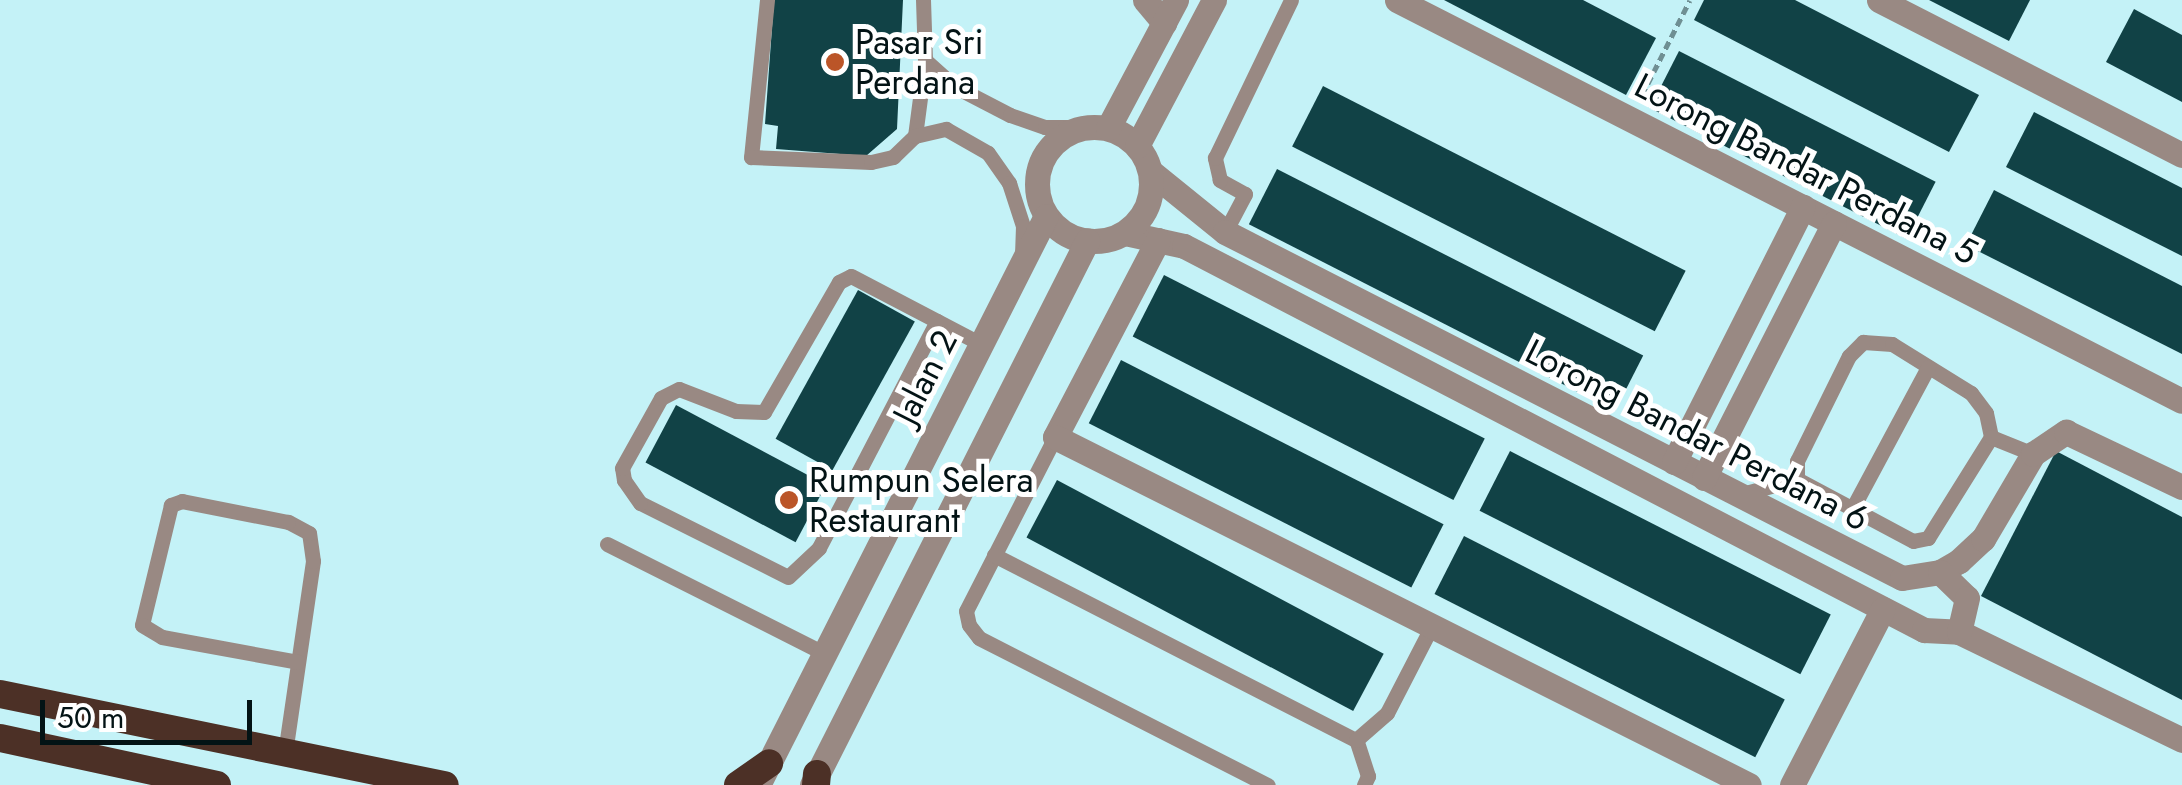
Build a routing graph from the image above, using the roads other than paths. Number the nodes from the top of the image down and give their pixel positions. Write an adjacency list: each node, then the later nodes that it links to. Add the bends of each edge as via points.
1 (766, 0): 11 (lane, via 750,158 871,162 892,157)
2 (922, 0): 9 (lane)
3 (1145, 0): 8 (street)
4 (1214, 0): 12 (street)
5 (1292, 0): 18 (lane, via 1215,158 1220,180 1246,194)
6 (1398, 0): 15 (street, Lorong Bandar Perdana 5)
7 (1879, 0): 13 (street)
8 (1170, 11): 10 (street)
9 (925, 60): 10 (lane, via 954,86 1010,115 1045,127); 11 (lane)
10 (1096, 128): 12 (street); 16 (street, via 1051,146 1041,162 1039,198)
11 (914, 136): 22 (lane, via 946,129 988,153 1009,184 1023,226)
12 (1138, 146): 14 (street)
13 (2182, 155)
14 (1151, 172): 18 (street, Lorong Bandar Perdana 6); 19 (street, via 1148,207)
15 (1804, 207): 17 (street, Lorong Bandar Perdana 5); 30 (street)
16 (1046, 216): 21 (street); 22 (street, Jalan 2)
17 (1834, 223): 26 (street, Lorong Bandar Perdana 5); 31 (street)
18 (1225, 232): 30 (street, Lorong Bandar Perdana 6)
19 (1125, 233): 20 (street); 21 (street)
20 (1158, 240): 27 (street); 39 (street, via 1184,246)
21 (1087, 241): 51 (street)
22 (1022, 264): 24 (street, Jalan 2)
23 (937, 322): 23 (lane, via 850,276 838,282 764,412 736,411 679,388 661,398 622,468 624,480 640,503 788,577 820,548); 24 (lane)
24 (981, 344): 42 (street, Jalan 2)
25 (1928, 366): 28 (lane, via 1971,393); 32 (lane, via 1892,344 1863,342 1849,356 1796,461); 35 (lane)
26 (2182, 400)
27 (1055, 437): 37 (lane); 40 (street)
28 (1991, 437): 29 (lane); 35 (lane, via 1928,538 1914,541)
29 (2033, 454): 33 (street, via 2049,438 2079,433); 38 (street, via 1984,540)
30 (1674, 462): 31 (street, Lorong Bandar Perdana 6)
31 (1704, 478): 34 (street, Lorong Bandar Perdana 6)
32 (1797, 479): 34 (lane); 35 (lane)
33 (2182, 487)
34 (1738, 495): 38 (street, Lorong Bandar Perdana 6, via 1902,578)
35 (1852, 509)
36 (606, 544): 42 (lane)
37 (994, 555): 46 (lane); 55 (lane, via 966,611 979,638)
38 (1940, 572): 41 (street, via 1967,598)
39 (1882, 609): 41 (street, via 1924,630); 58 (street)
40 (1432, 626): 46 (lane, via 1387,714); 57 (street)
41 (1959, 632): 47 (street)
42 (824, 653): 49 (street, Jalan 2)
43 (298, 662): 43 (lane, via 162,637 142,625 171,505 200,504 288,522 310,534 313,561); 48 (lane)
44 (0, 694): 48 (highway)
45 (0, 738): 50 (highway)
46 (1356, 740): 56 (lane, via 1368,776)
47 (2182, 740)
48 (285, 753): 53 (highway)
49 (763, 774): 54 (highway)
50 (173, 780): 52 (highway)
51 (815, 781)
52 (217, 785)
53 (445, 785)
54 (738, 785)
55 (1268, 785)
56 (1364, 785)
57 (1749, 785)
58 (1792, 785)

